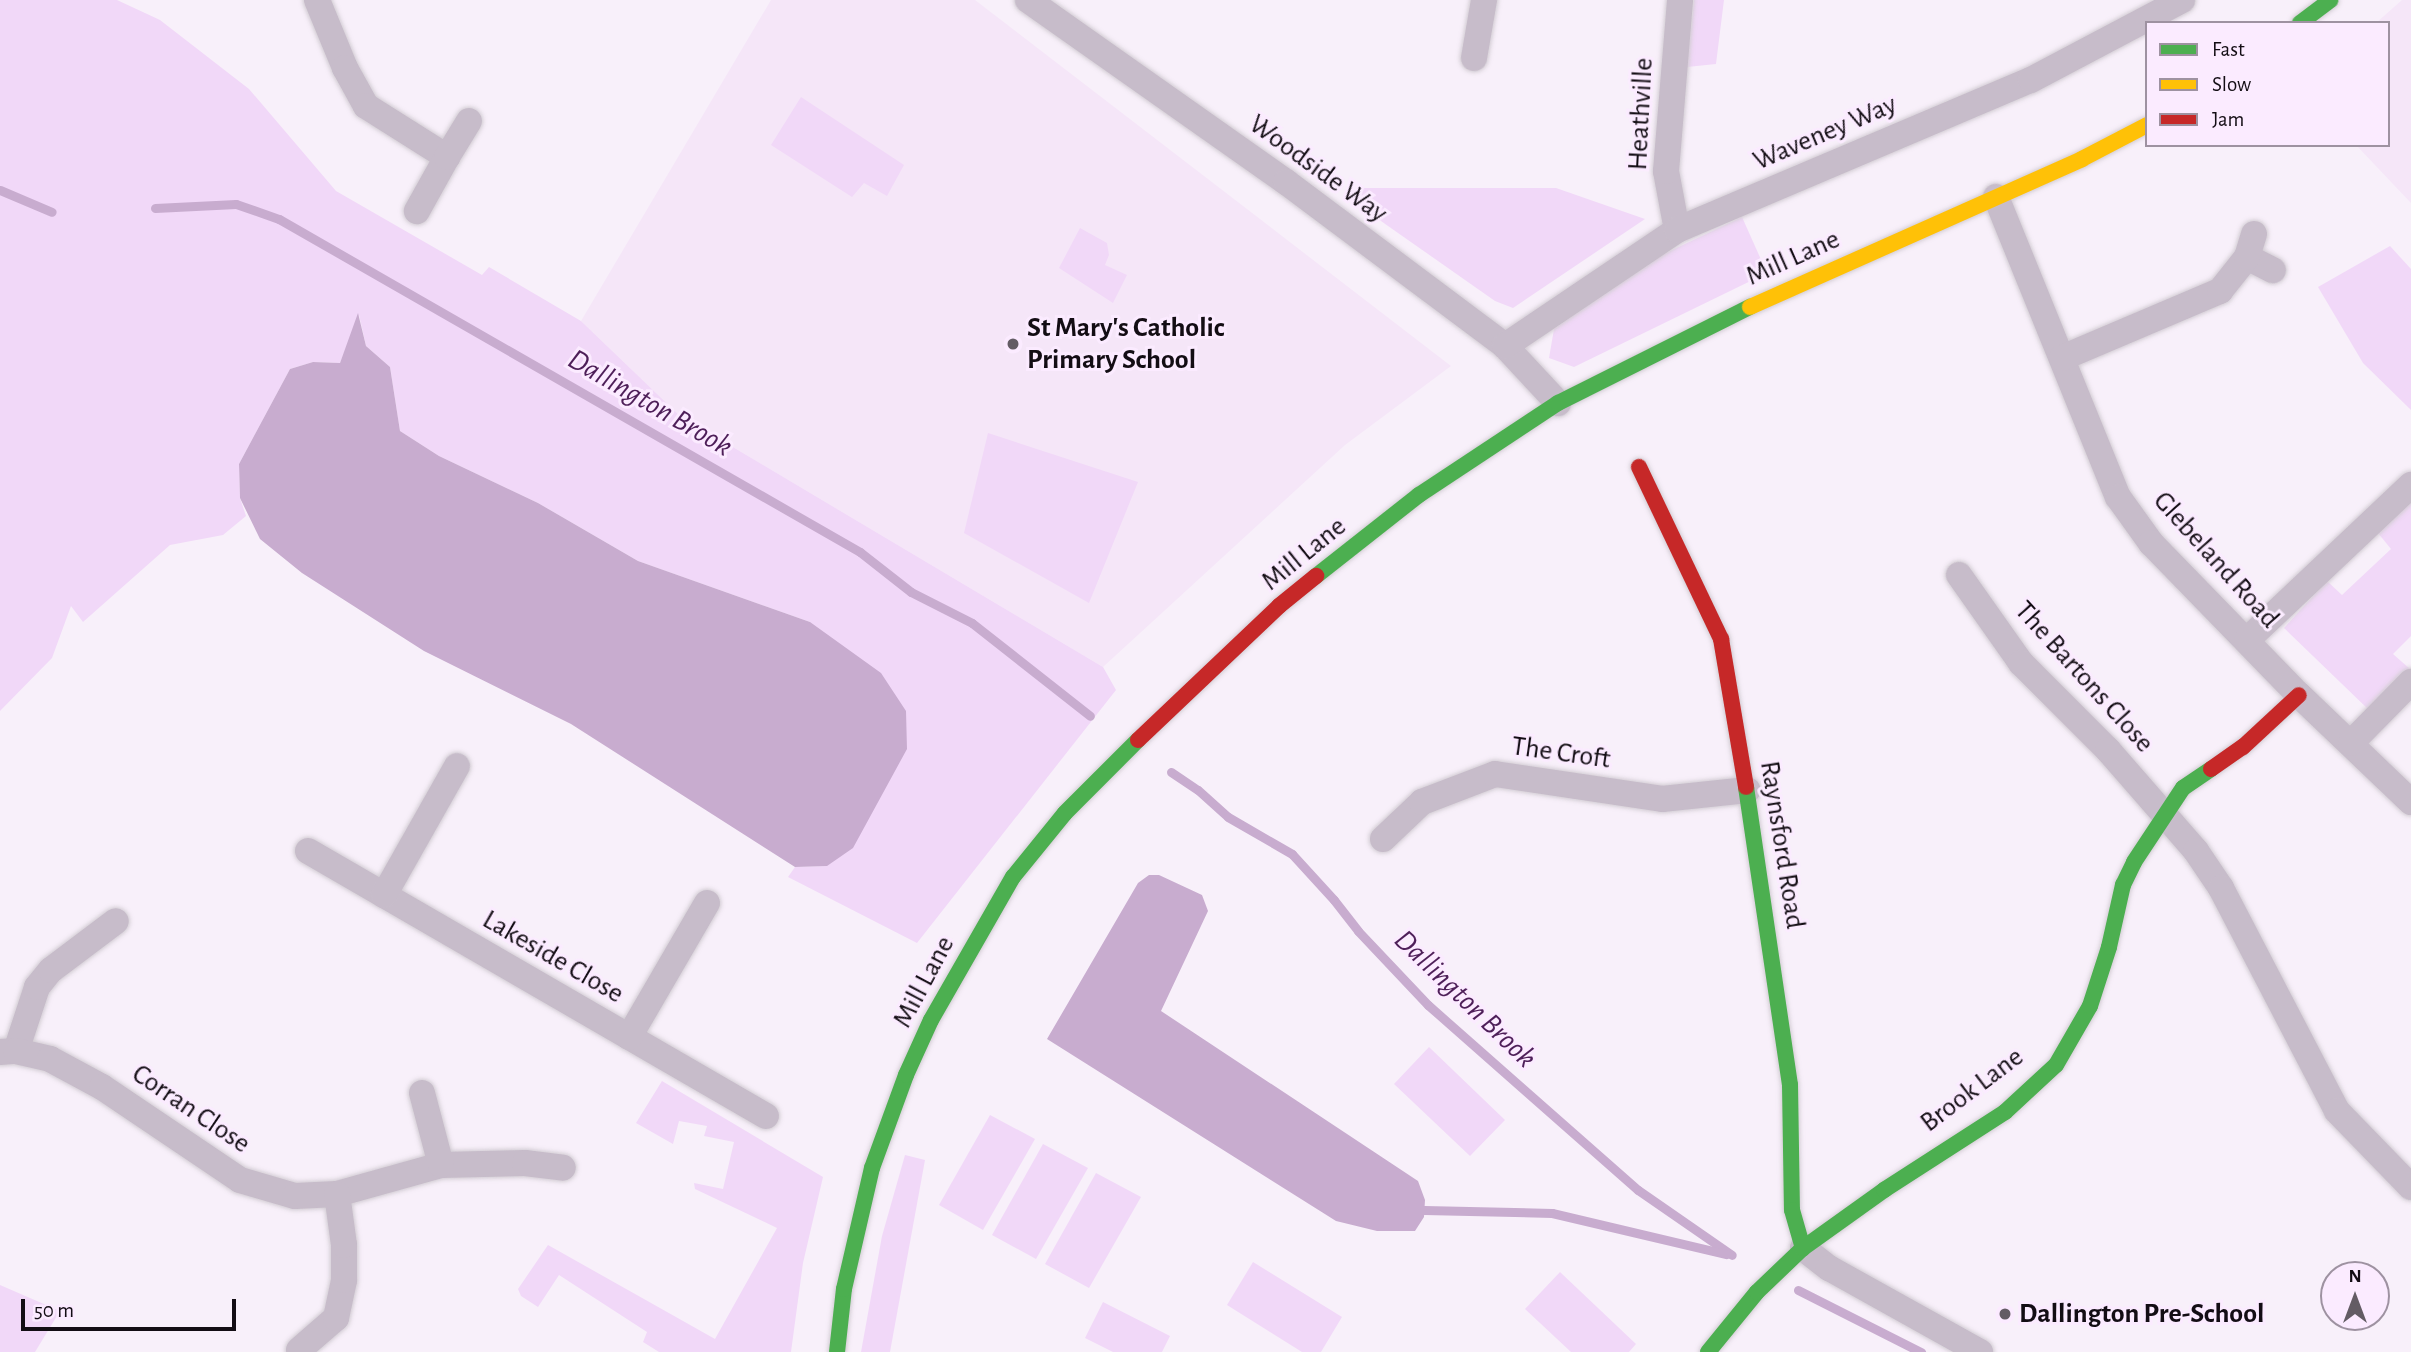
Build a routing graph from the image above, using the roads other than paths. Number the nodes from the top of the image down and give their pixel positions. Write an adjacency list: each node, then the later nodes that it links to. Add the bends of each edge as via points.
1 (317, 0): 11 (street, via 366,106)
2 (1028, 0): 16 (street, Woodside Way, via 1286,182)
3 (1484, 0): 8 (street)
4 (1681, 0): 14 (street, Heathville, via 1666,171)
5 (2182, 0): 14 (street, Waveney Way, via 2031,80)
6 (2330, 0): 7 (street)
7 (2303, 21)
8 (1474, 58)
9 (469, 121): 11 (street)
10 (2145, 126): 12 (street, Mill Lane)
11 (447, 157): 13 (street)
12 (1996, 197): 17 (street, Glebeland Road); 18 (street, Mill Lane, via 1723,319)
13 (417, 211)
14 (1677, 230): 16 (street, Waveney Way)
15 (2273, 270): 17 (street, via 2250,246 2220,290)
16 (1505, 346): 18 (street, Woodside Way)
17 (2062, 358): 22 (street, Glebeland Road, via 2118,497 2151,542)
18 (1558, 403): 45 (street, Mill Lane, via 1419,495 1279,607 1065,813 1013,877 931,1020 888,1121 859,1215)
19 (1639, 467): 27 (street, Raynsford Road, via 1721,639)
20 (2411, 485): 22 (street)
21 (1959, 575): 29 (street, The Bartons Close, via 2021,663 2108,750)
22 (2247, 640): 24 (street, Glebeland Road)
23 (2411, 682): 25 (street)
24 (2299, 695): 25 (street, Glebeland Road); 29 (street, Brook Lane, via 2243,747 2183,788)
25 (2351, 743): 28 (street, Glebeland Road)
26 (457, 766): 32 (street)
27 (1748, 790): 30 (street, The Croft, via 1662,799 1495,774 1422,802); 43 (street, Raynsford Road, via 1790,1085 1792,1210)
28 (2411, 802)
29 (2166, 818): 41 (street, via 2221,888 2337,1111); 43 (street, Brook Lane, via 2123,885 2090,1006 2056,1065 2005,1112)
30 (1383, 839)
31 (308, 851): 32 (street, Lakeside Close)
32 (384, 895): 35 (street, Lakeside Close)
33 (707, 903): 35 (street)
34 (116, 921): 36 (street, Corran Close, via 51,970 37,987)
35 (629, 1037): 38 (street, Lakeside Close)
36 (8, 1052): 42 (street, Corran Close, via 50,1059 102,1087 240,1180 295,1196)
37 (422, 1093): 39 (street)
38 (766, 1116)
39 (441, 1165): 40 (street, Corran Close, via 525,1163); 42 (street, Corran Close)
40 (563, 1168)
41 (2411, 1187)
42 (337, 1194): 44 (street, via 344,1280 336,1318)
43 (1803, 1248): 46 (street, Brook Lane, via 1757,1292); 47 (street, via 1829,1268)
44 (299, 1350)
45 (837, 1352)
46 (1708, 1352)
47 (1980, 1352)

